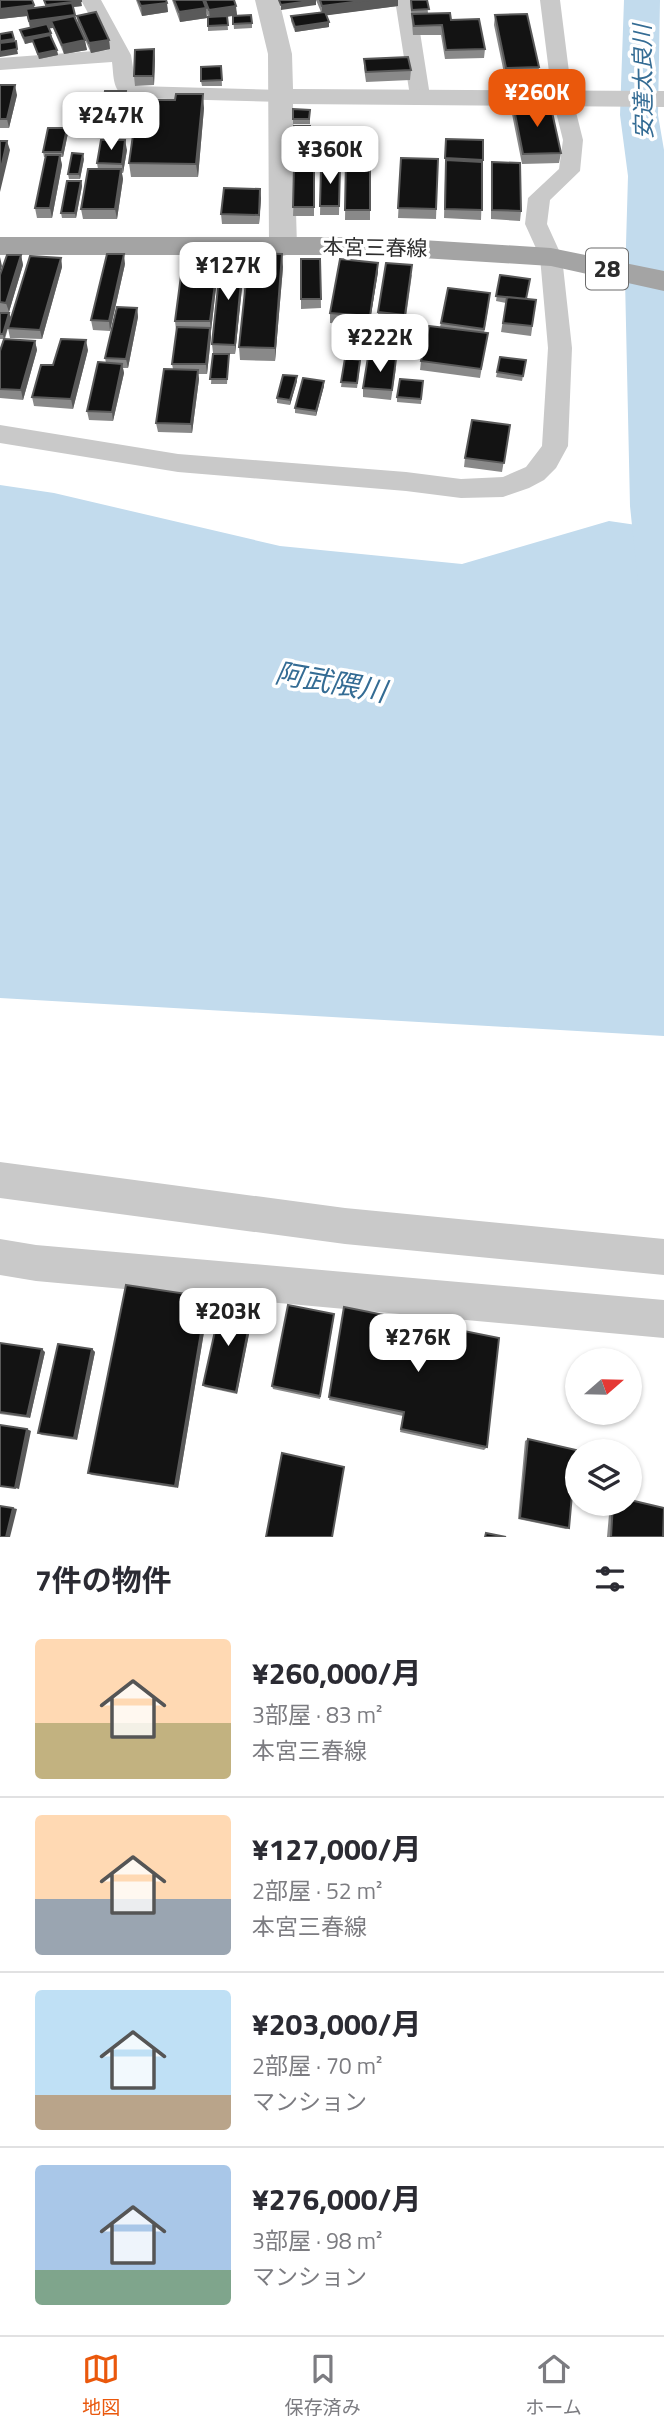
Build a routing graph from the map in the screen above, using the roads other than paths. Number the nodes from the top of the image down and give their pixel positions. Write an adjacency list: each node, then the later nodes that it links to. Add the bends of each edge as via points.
1 (92, 0): 5 (street)
2 (267, 0): 7 (street, via 280,54)
3 (405, 0): 8 (street)
4 (550, 0): 9 (street)
5 (121, 55): 6 (street); 7 (street, via 125,87 130,92)
6 (0, 64)
7 (282, 96): 8 (street); 12 (street)
8 (420, 96): 9 (street)
9 (562, 96): 10 (street); 13 (street, via 573,140 569,171 539,198 536,224)
10 (664, 99)
11 (0, 246): 12 (main road, 本宮三春線 / 28)
12 (283, 247): 13 (main road, 本宮三春線 / 28, via 374,246)
13 (551, 257): 14 (main road, 本宮三春線 / 28); 15 (street, via 560,348 555,446 551,458 520,482 472,491 307,477 148,459)
14 (664, 281)
15 (0, 434)
16 (0, 1180): 17 (street, via 345,1226)
17 (664, 1256)
18 (0, 1257): 19 (street)
19 (664, 1319)

